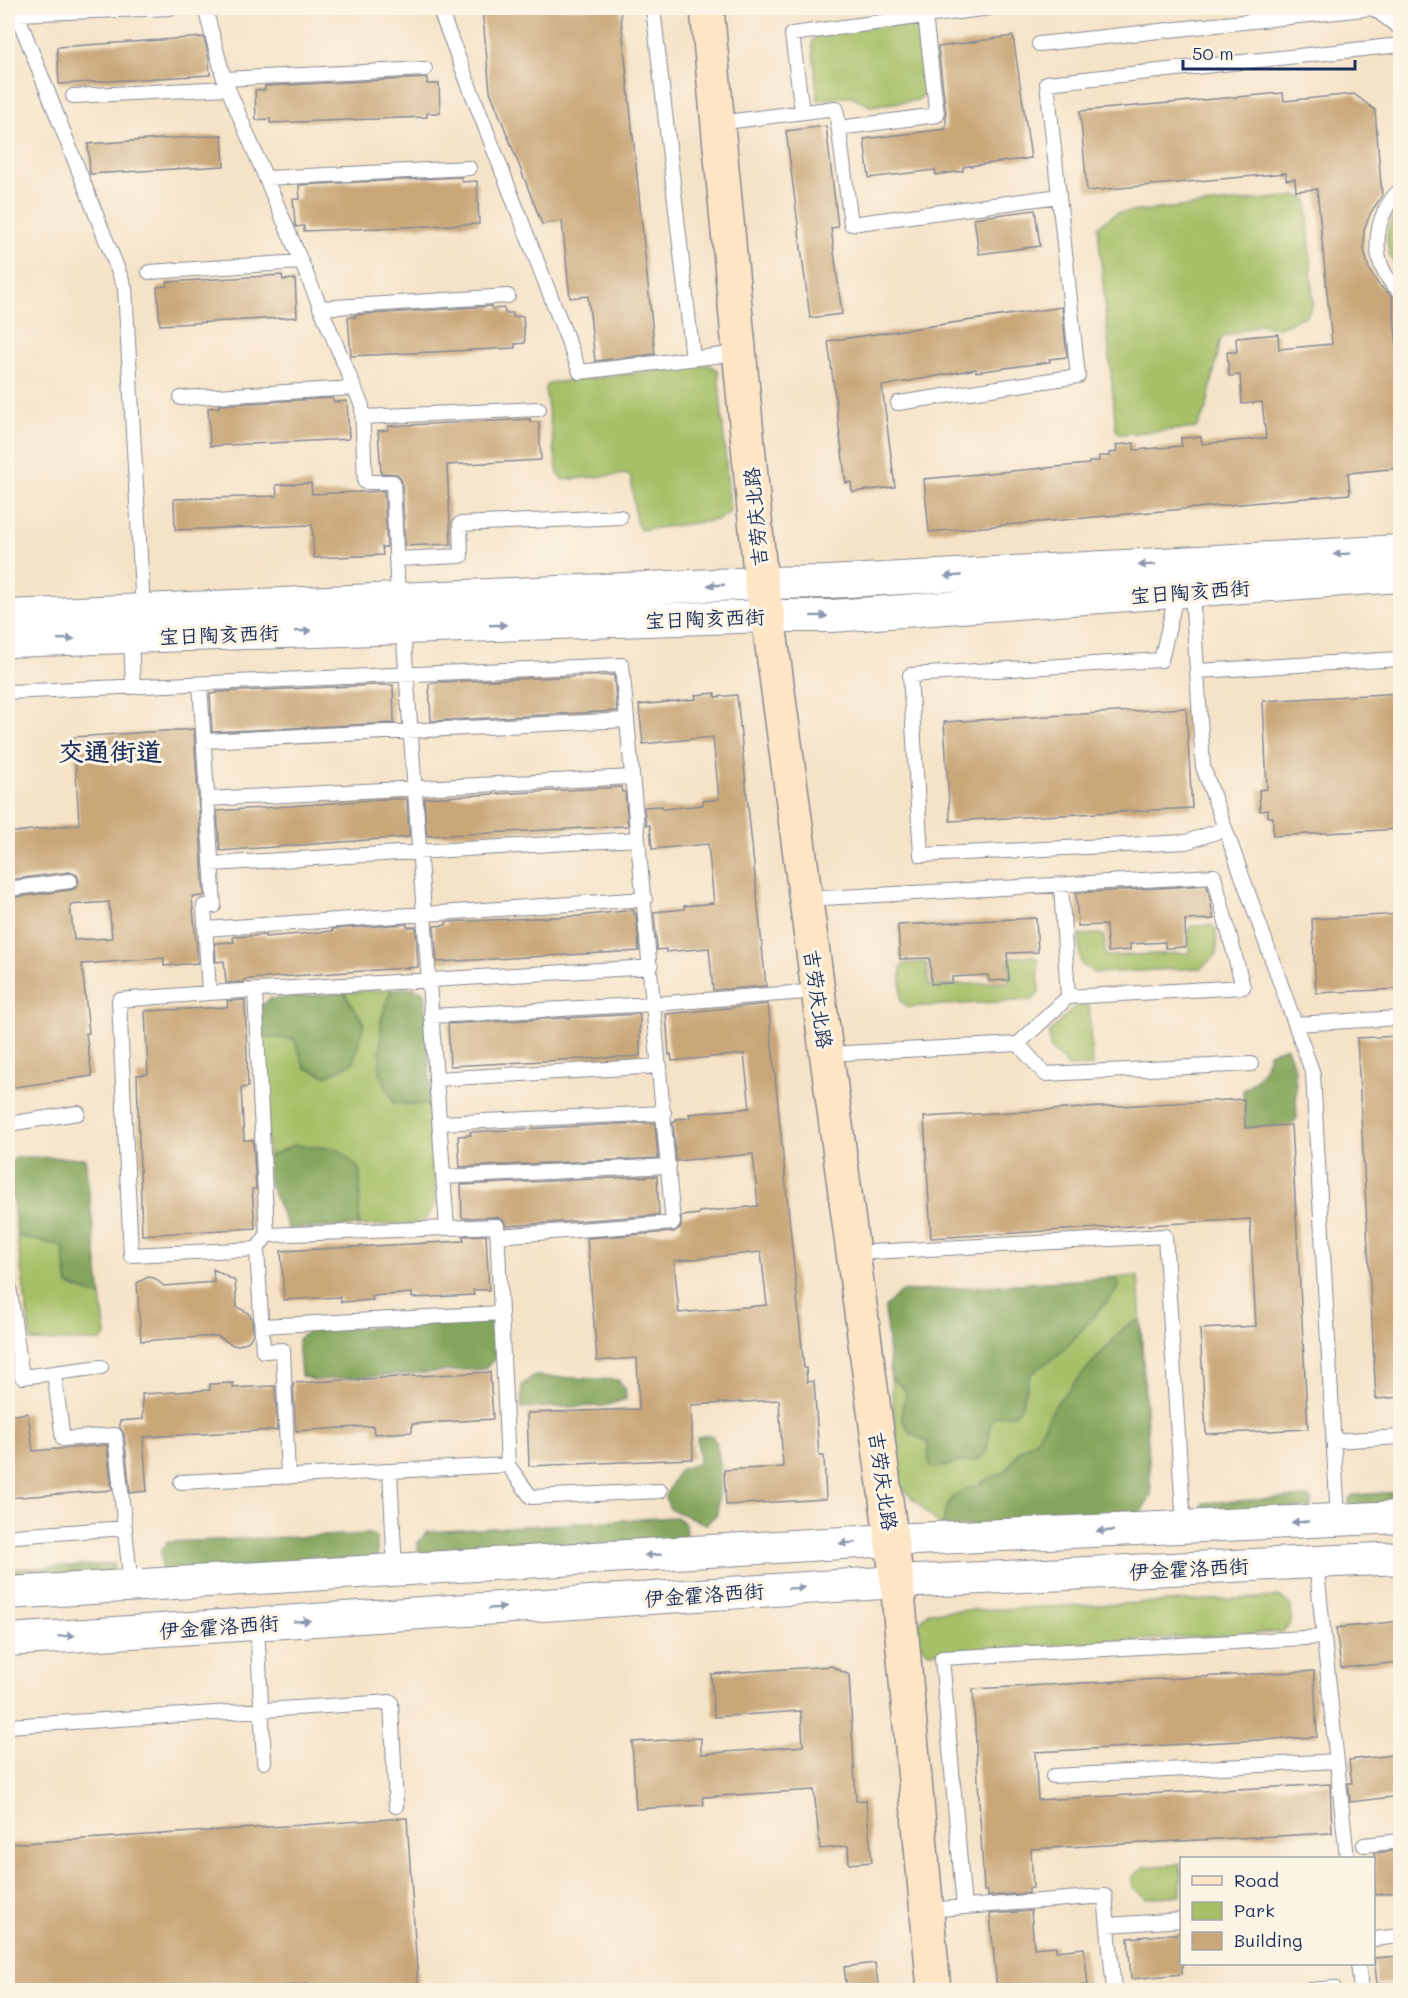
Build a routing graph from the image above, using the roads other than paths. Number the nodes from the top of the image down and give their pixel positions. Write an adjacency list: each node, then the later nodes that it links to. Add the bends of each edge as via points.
1 (171, 8): 42 (lane, via 17,14 125,288)
2 (205, 8): 12 (lane)
3 (439, 8): 27 (lane, via 580,372)
4 (653, 8): 27 (lane)
5 (707, 8): 15 (main road, 吉劳庆北路)
6 (990, 8): 7 (lane)
7 (925, 16): 14 (lane, via 792,34); 16 (lane, via 937,115)
8 (1401, 28): 9 (lane, via 1373,8)
9 (1039, 44)
10 (1401, 45): 20 (lane, via 1047,83)
11 (425, 69): 12 (lane)
12 (226, 83): 13 (lane); 18 (lane)
13 (73, 96)
14 (802, 112): 15 (lane); 16 (lane, via 836,108)
15 (718, 123): 26 (main road, 吉劳庆北路)
16 (839, 128): 20 (lane, via 851,224)
17 (469, 168): 18 (lane)
18 (267, 178): 21 (lane)
19 (1401, 190): 23 (lane, via 1385,208 1378,227 1377,249 1383,269)
20 (1059, 196): 30 (lane, via 1078,376)
21 (301, 262): 22 (lane); 25 (lane)
22 (149, 272)
23 (1401, 291)
24 (508, 296): 25 (lane)
25 (320, 308): 28 (lane)
26 (740, 353): 27 (lane); 37 (main road, 吉劳庆北路)
27 (693, 358)
28 (354, 388): 29 (lane); 32 (lane)
29 (181, 398)
30 (898, 403)
31 (539, 409): 32 (lane)
32 (363, 417): 35 (lane, via 365,482 393,482)
33 (620, 517): 35 (lane, via 460,524 461,556)
34 (1401, 551): 37 (street, 宝日陶亥西街, one-way to 37)
35 (396, 559): 39 (lane)
36 (1401, 576): 38 (street, 宝日陶亥西街)
37 (761, 583): 39 (street, 宝日陶亥西街, one-way to 39); 41 (main road, 吉劳庆北路)
38 (1185, 591): 41 (street, 宝日陶亥西街, one-way to 38, via 832,616); 45 (lane); 56 (lane, via 1161,660 910,675 921,855 1186,842)
39 (401, 613): 41 (street, 宝日陶亥西街, one-way to 41); 42 (street, 宝日陶亥西街); 46 (lane)
40 (8, 616): 42 (street, 宝日陶亥西街)
41 (768, 616): 64 (main road, 吉劳庆北路)
42 (137, 624): 43 (street, 宝日陶亥西街, one-way to 42); 48 (lane)
43 (8, 641)
44 (1401, 659): 45 (lane)
45 (1197, 671): 56 (lane, via 1203,767)
46 (407, 676): 47 (lane); 50 (lane, via 622,666); 51 (lane)
47 (200, 684): 48 (lane); 52 (lane)
48 (133, 687): 49 (lane)
49 (8, 692)
50 (627, 720): 51 (lane); 53 (lane)
51 (411, 731): 52 (lane); 54 (lane)
52 (204, 741): 55 (lane)
53 (632, 777): 54 (lane); 57 (lane)
54 (415, 788): 55 (lane); 58 (lane)
55 (207, 799): 59 (lane)
56 (1225, 829): 76 (lane)
57 (638, 839): 58 (lane); 63 (lane)
58 (420, 850): 59 (lane); 65 (lane)
59 (211, 864): 66 (lane, via 214,906 204,906)
60 (70, 881): 62 (lane)
61 (1061, 885): 64 (lane); 72 (lane); 72 (lane, via 1214,876 1243,987)
62 (8, 889)
63 (645, 899): 65 (lane); 67 (lane)
64 (806, 899): 70 (main road, 吉劳庆北路)
65 (424, 914): 66 (lane); 68 (lane)
66 (205, 928): 71 (lane)
67 (651, 967): 68 (lane); 73 (lane)
68 (429, 981): 69 (lane); 74 (lane)
69 (255, 991): 71 (lane); 89 (lane)
70 (818, 991): 73 (lane); 78 (main road, 吉劳庆北路)
71 (209, 993): 91 (lane, via 120,1000 131,1255)
72 (1068, 997): 77 (lane)
73 (654, 1004): 74 (lane); 80 (lane)
74 (431, 1016): 81 (lane)
75 (1401, 1018): 76 (lane)
76 (1295, 1024): 99 (lane, via 1313,1074)
77 (1018, 1044): 78 (lane); 79 (lane, via 1045,1074)
78 (827, 1054): 92 (main road, 吉劳庆北路)
79 (1251, 1065)
80 (660, 1066): 81 (lane); 83 (lane)
81 (436, 1079): 85 (lane)
82 (78, 1113): 84 (lane)
83 (664, 1113): 85 (lane); 86 (lane)
84 (8, 1124)
85 (440, 1124): 87 (lane)
86 (669, 1166): 87 (lane); 90 (lane, via 673,1223)
87 (443, 1177): 88 (lane)
88 (447, 1228): 89 (lane); 90 (lane, via 497,1226)
89 (267, 1235): 91 (lane)
90 (498, 1236): 94 (lane)
91 (257, 1249): 95 (lane)
92 (853, 1253): 107 (lane, via 1165,1236); 110 (main road, 吉劳庆北路)
93 (8, 1278): 97 (lane, via 22,1377)
94 (501, 1313): 95 (lane); 100 (lane)
95 (262, 1326): 102 (lane, via 263,1351 283,1350)
96 (101, 1367): 97 (lane)
97 (54, 1373): 108 (lane, via 63,1439 115,1435)
98 (1401, 1437): 99 (lane)
99 (1333, 1440): 106 (lane)
100 (508, 1465): 101 (lane); 104 (lane, via 531,1497)
101 (390, 1471): 102 (lane); 113 (lane)
102 (288, 1476): 103 (lane)
103 (181, 1482)
104 (660, 1491)
105 (1401, 1517): 106 (street, 伊金霍洛西街)
106 (1338, 1520): 107 (street, 伊金霍洛西街, one-way to 107)
107 (1184, 1527): 110 (street, 伊金霍洛西街, one-way to 110)
108 (125, 1528): 109 (lane); 115 (lane)
109 (15, 1536)
110 (892, 1540): 113 (street, 伊金霍洛西街, one-way to 113); 114 (main road, 吉劳庆北路)
111 (1401, 1558): 112 (street, 伊金霍洛西街)
112 (1316, 1562): 114 (street, 伊金霍洛西街); 118 (lane)
113 (395, 1570): 115 (street, 伊金霍洛西街)
114 (897, 1582): 117 (street, 伊金霍洛西街, one-way to 114); 130 (main road, 吉劳庆北路)
115 (131, 1586): 116 (street, 伊金霍洛西街)
116 (8, 1593)
117 (257, 1624): 119 (street, 伊金霍洛西街, one-way to 117); 120 (lane)
118 (1324, 1637): 122 (lane); 129 (lane, via 942,1658)
119 (8, 1640)
120 (262, 1709): 121 (lane); 123 (lane); 125 (lane, via 391,1702)
121 (8, 1726)
122 (1337, 1761): 124 (lane); 128 (lane)
123 (264, 1762)
124 (1053, 1776)
125 (396, 1806)
126 (1401, 1840): 127 (lane)
127 (1364, 1845)
128 (1347, 1857)
129 (964, 1907): 130 (lane); 132 (lane, via 1105,1896)
130 (927, 1910): 137 (main road, 吉劳庆北路)
131 (1180, 1920): 132 (lane)
132 (1108, 1925): 138 (lane)
133 (1401, 1936): 134 (lane)
134 (1375, 1940)
135 (1359, 1965): 140 (lane)
136 (1334, 1988): 139 (lane)
137 (934, 1990)
138 (1113, 1990)
139 (1310, 1990)
140 (1361, 1990)

